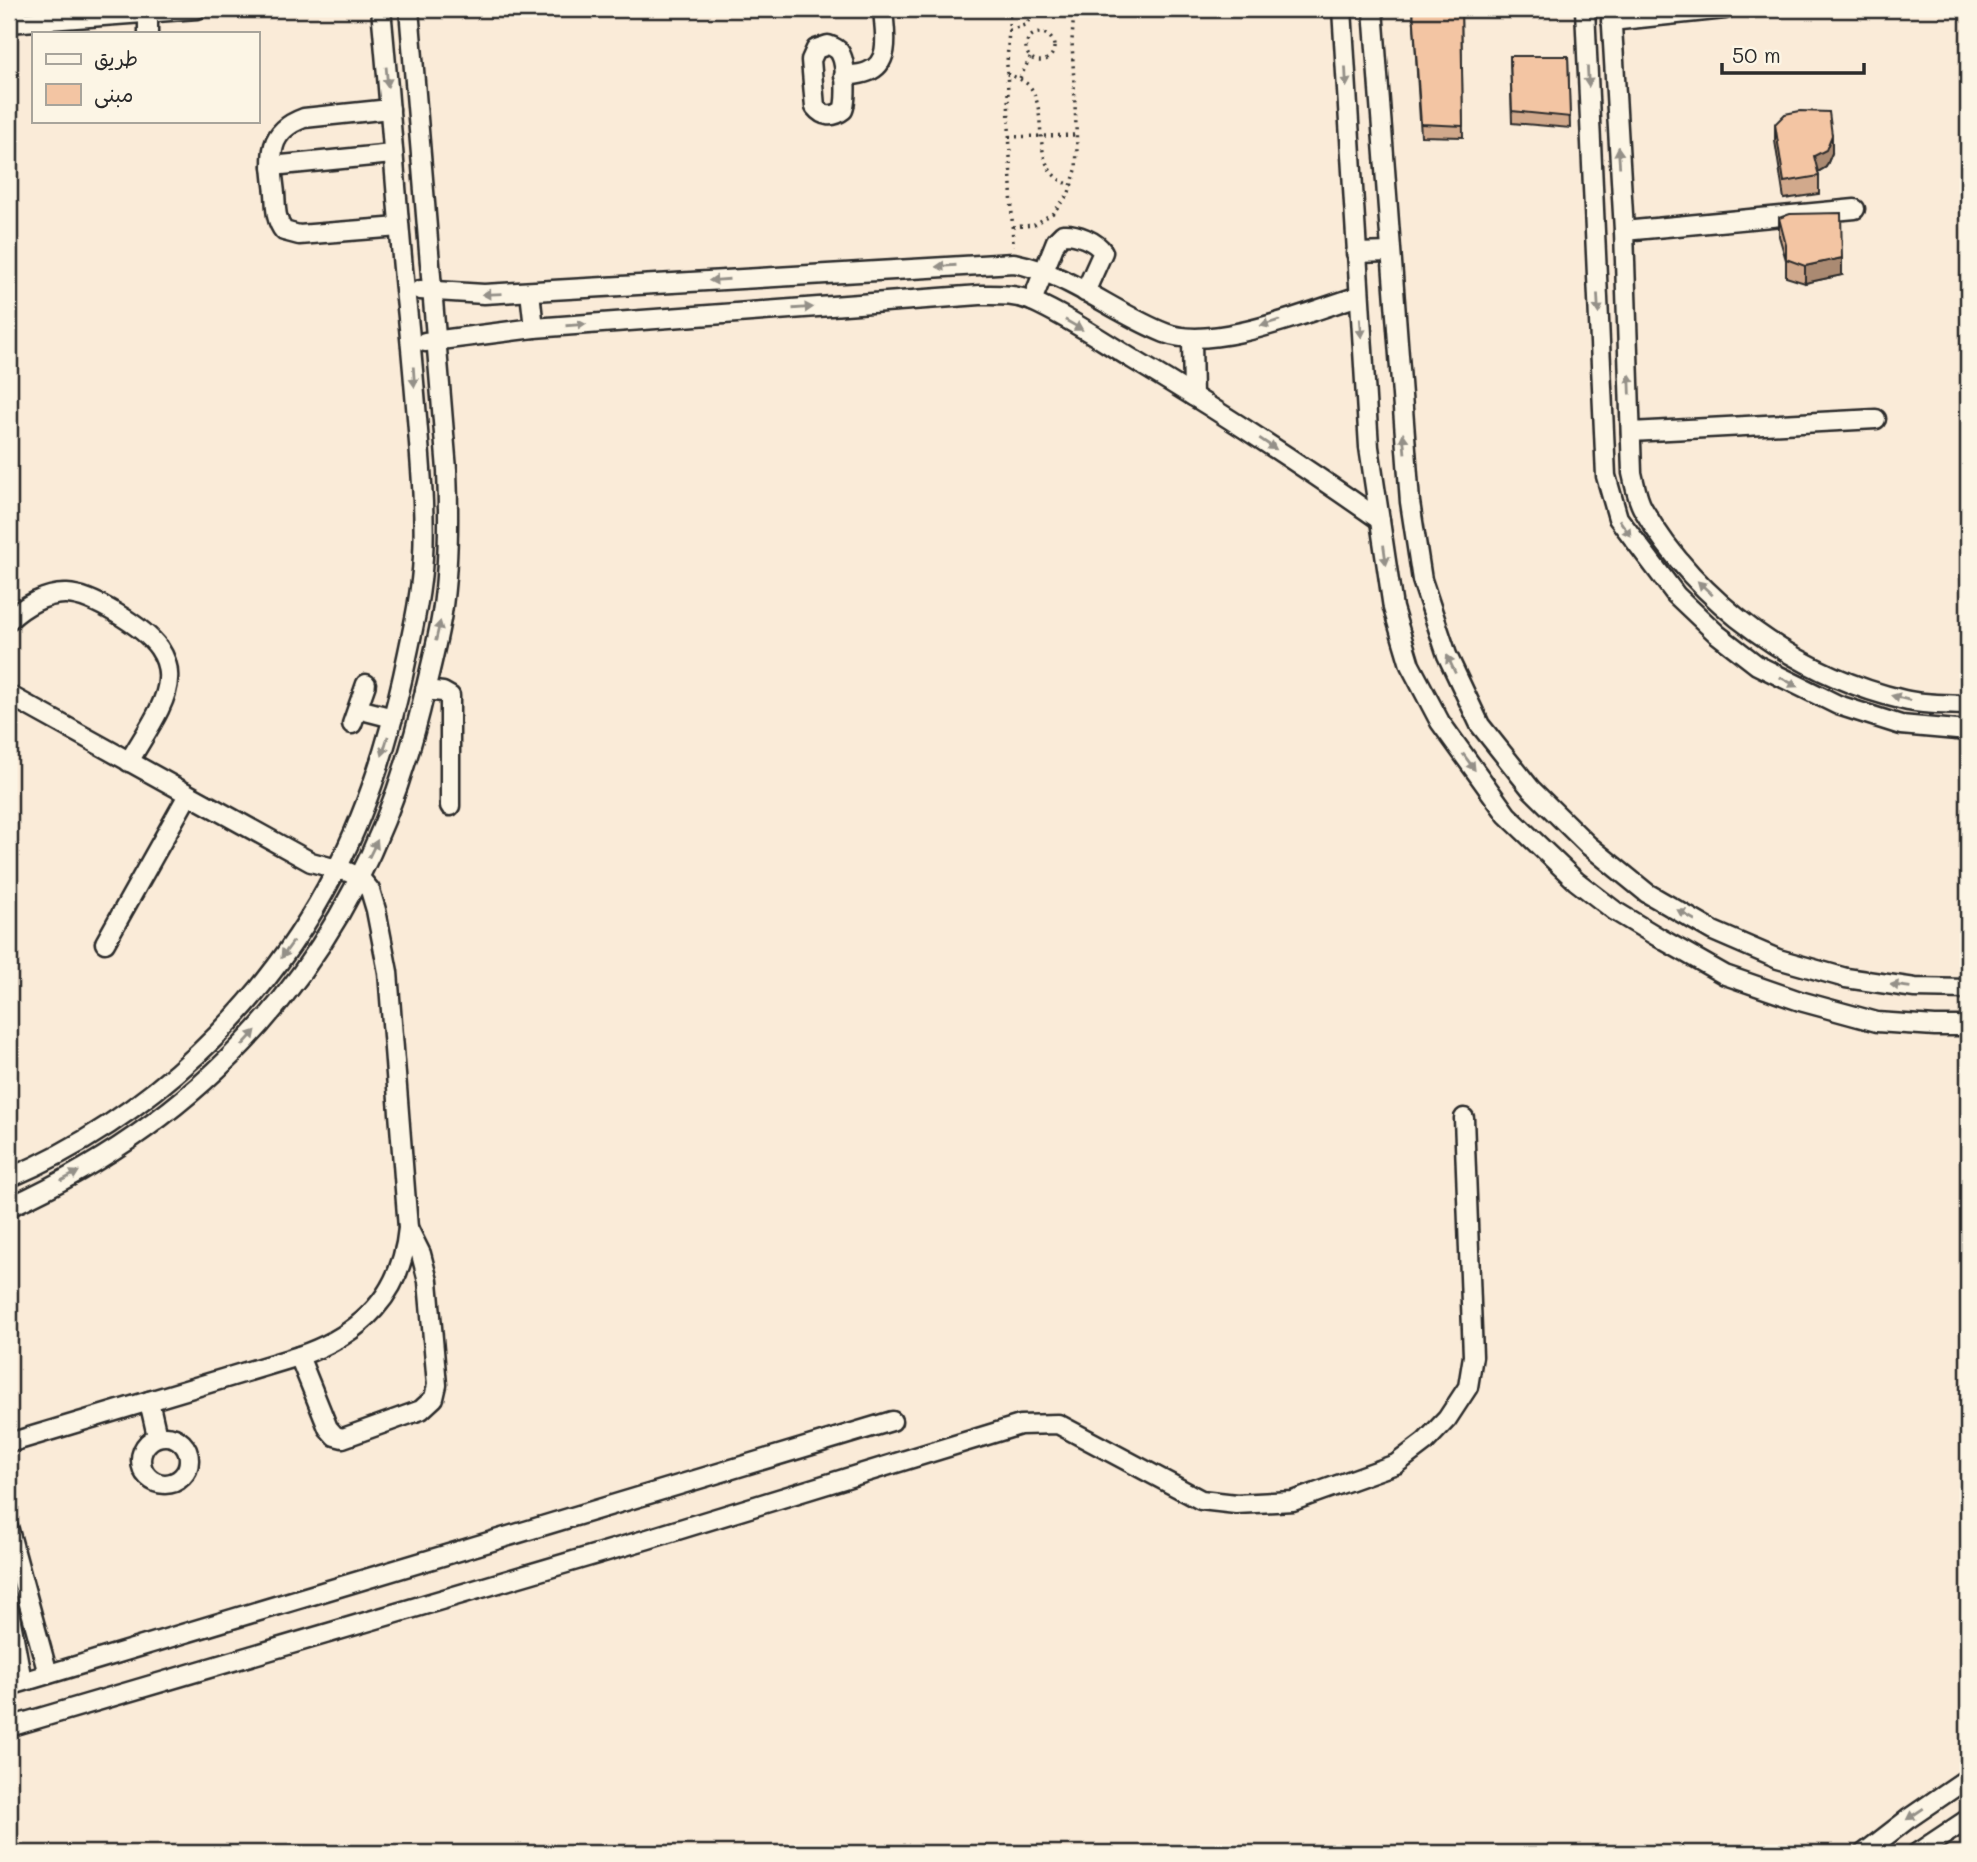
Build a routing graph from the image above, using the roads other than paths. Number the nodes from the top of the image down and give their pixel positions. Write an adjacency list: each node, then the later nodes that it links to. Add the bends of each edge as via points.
1 (197, 9): 9 (street)
2 (381, 9): 14 (street, one-way to 14)
3 (409, 9): 24 (street)
4 (883, 9): 13 (street, via 883,57 867,72)
5 (1342, 9): 21 (street, one-way to 21)
6 (1373, 9): 20 (street)
7 (1585, 9): 43 (street, one-way to 43, via 1606,476 1618,518 1676,595 1757,665 1838,705 1901,725)
8 (1725, 9): 10 (street)
9 (148, 12): 11 (street); 12 (street)
10 (1611, 15): 19 (street, one-way to 10)
11 (10, 18)
12 (148, 32)
13 (844, 76)
14 (390, 109): 15 (street); 16 (street, via 294,121 278,136)
15 (392, 155): 16 (street); 18 (street)
16 (272, 166): 18 (street, via 279,224 291,234)
17 (1855, 209): 19 (street)
18 (399, 227): 23 (street)
19 (1624, 231): 35 (street, one-way to 19)
20 (1390, 252): 21 (street); 50 (street, one-way to 20, via 1915,988 1846,978 1778,959 1713,932 1647,893 1588,845 1531,789 1480,725 1447,655 1422,580 1410,502)
21 (1356, 253): 27 (street)
22 (1044, 272): 25 (street, one-way to 25, via 1014,263); 26 (street); 26 (street, via 1063,234 1095,244 1102,256); 28 (street)
23 (405, 288): 24 (street); 32 (street)
24 (430, 291): 25 (street, one-way to 24); 31 (street)
25 (530, 292): 29 (street)
26 (1085, 292): 30 (street, via 1167,334)
27 (1359, 296): 30 (street, one-way to 30, via 1251,329); 36 (street, one-way to 36, via 1369,447)
28 (1032, 301): 29 (street, one-way to 28, via 980,295 1013,295); 33 (street, one-way to 33)
29 (534, 328): 31 (street)
30 (1192, 339): 33 (street)
31 (435, 340): 32 (street); 39 (street, one-way to 31, via 442,615 448,542 447,470)
32 (411, 344): 42 (street, one-way to 42, via 424,547 416,613)
33 (1193, 396): 36 (street, one-way to 36)
34 (1876, 419): 35 (street)
35 (1631, 432): 41 (street, one-way to 35, via 1906,700 1847,681 1771,643 1734,614 1694,578 1642,507 1632,473)
36 (1380, 520): 51 (street, one-way to 51, via 1393,608 1410,665 1440,722 1507,815 1576,881 1625,917 1725,975 1877,1022)
37 (9, 620): 44 (street, via 32,603 65,594 79,596 124,619 159,648 167,668 167,689)
38 (366, 684): 42 (street, via 355,717)
39 (425, 690): 46 (street, via 450,696); 48 (street, one-way to 39, via 400,782)
40 (9, 695): 44 (street)
41 (1968, 705)
42 (393, 718): 47 (street, one-way to 47)
43 (1968, 731)
44 (129, 762): 45 (street)
45 (188, 795): 47 (street, via 311,862); 49 (street)
46 (450, 806)
47 (337, 870): 48 (street); 53 (street, one-way to 53, via 270,972 191,1061 98,1132)
48 (359, 877): 54 (street, one-way to 48, via 112,1152 209,1079 291,988 338,918); 55 (street, via 370,890 388,972)
49 (105, 943)
50 (1968, 989)
51 (1968, 1026)
52 (1464, 1118): 65 (street, via 1473,1356 1468,1387 1447,1419 1396,1464 1293,1502 1236,1504 1201,1500 1058,1424 1020,1425)
53 (9, 1178)
54 (9, 1207)
55 (408, 1228): 56 (street, via 394,1283 378,1305 346,1334); 56 (street, via 421,1254 430,1295 437,1385 434,1398 421,1410 343,1438 335,1436)
56 (299, 1356): 57 (street)
57 (149, 1401): 59 (street); 60 (street)
58 (892, 1421): 63 (street)
59 (158, 1436)
60 (9, 1443)
61 (9, 1530): 63 (street)
62 (9, 1611): 64 (street)
63 (48, 1674): 64 (street)
64 (15, 1684)
65 (9, 1727)
66 (1968, 1779): 68 (street, one-way to 68)
67 (1968, 1819): 69 (street)
68 (1864, 1853)
69 (1917, 1853)

